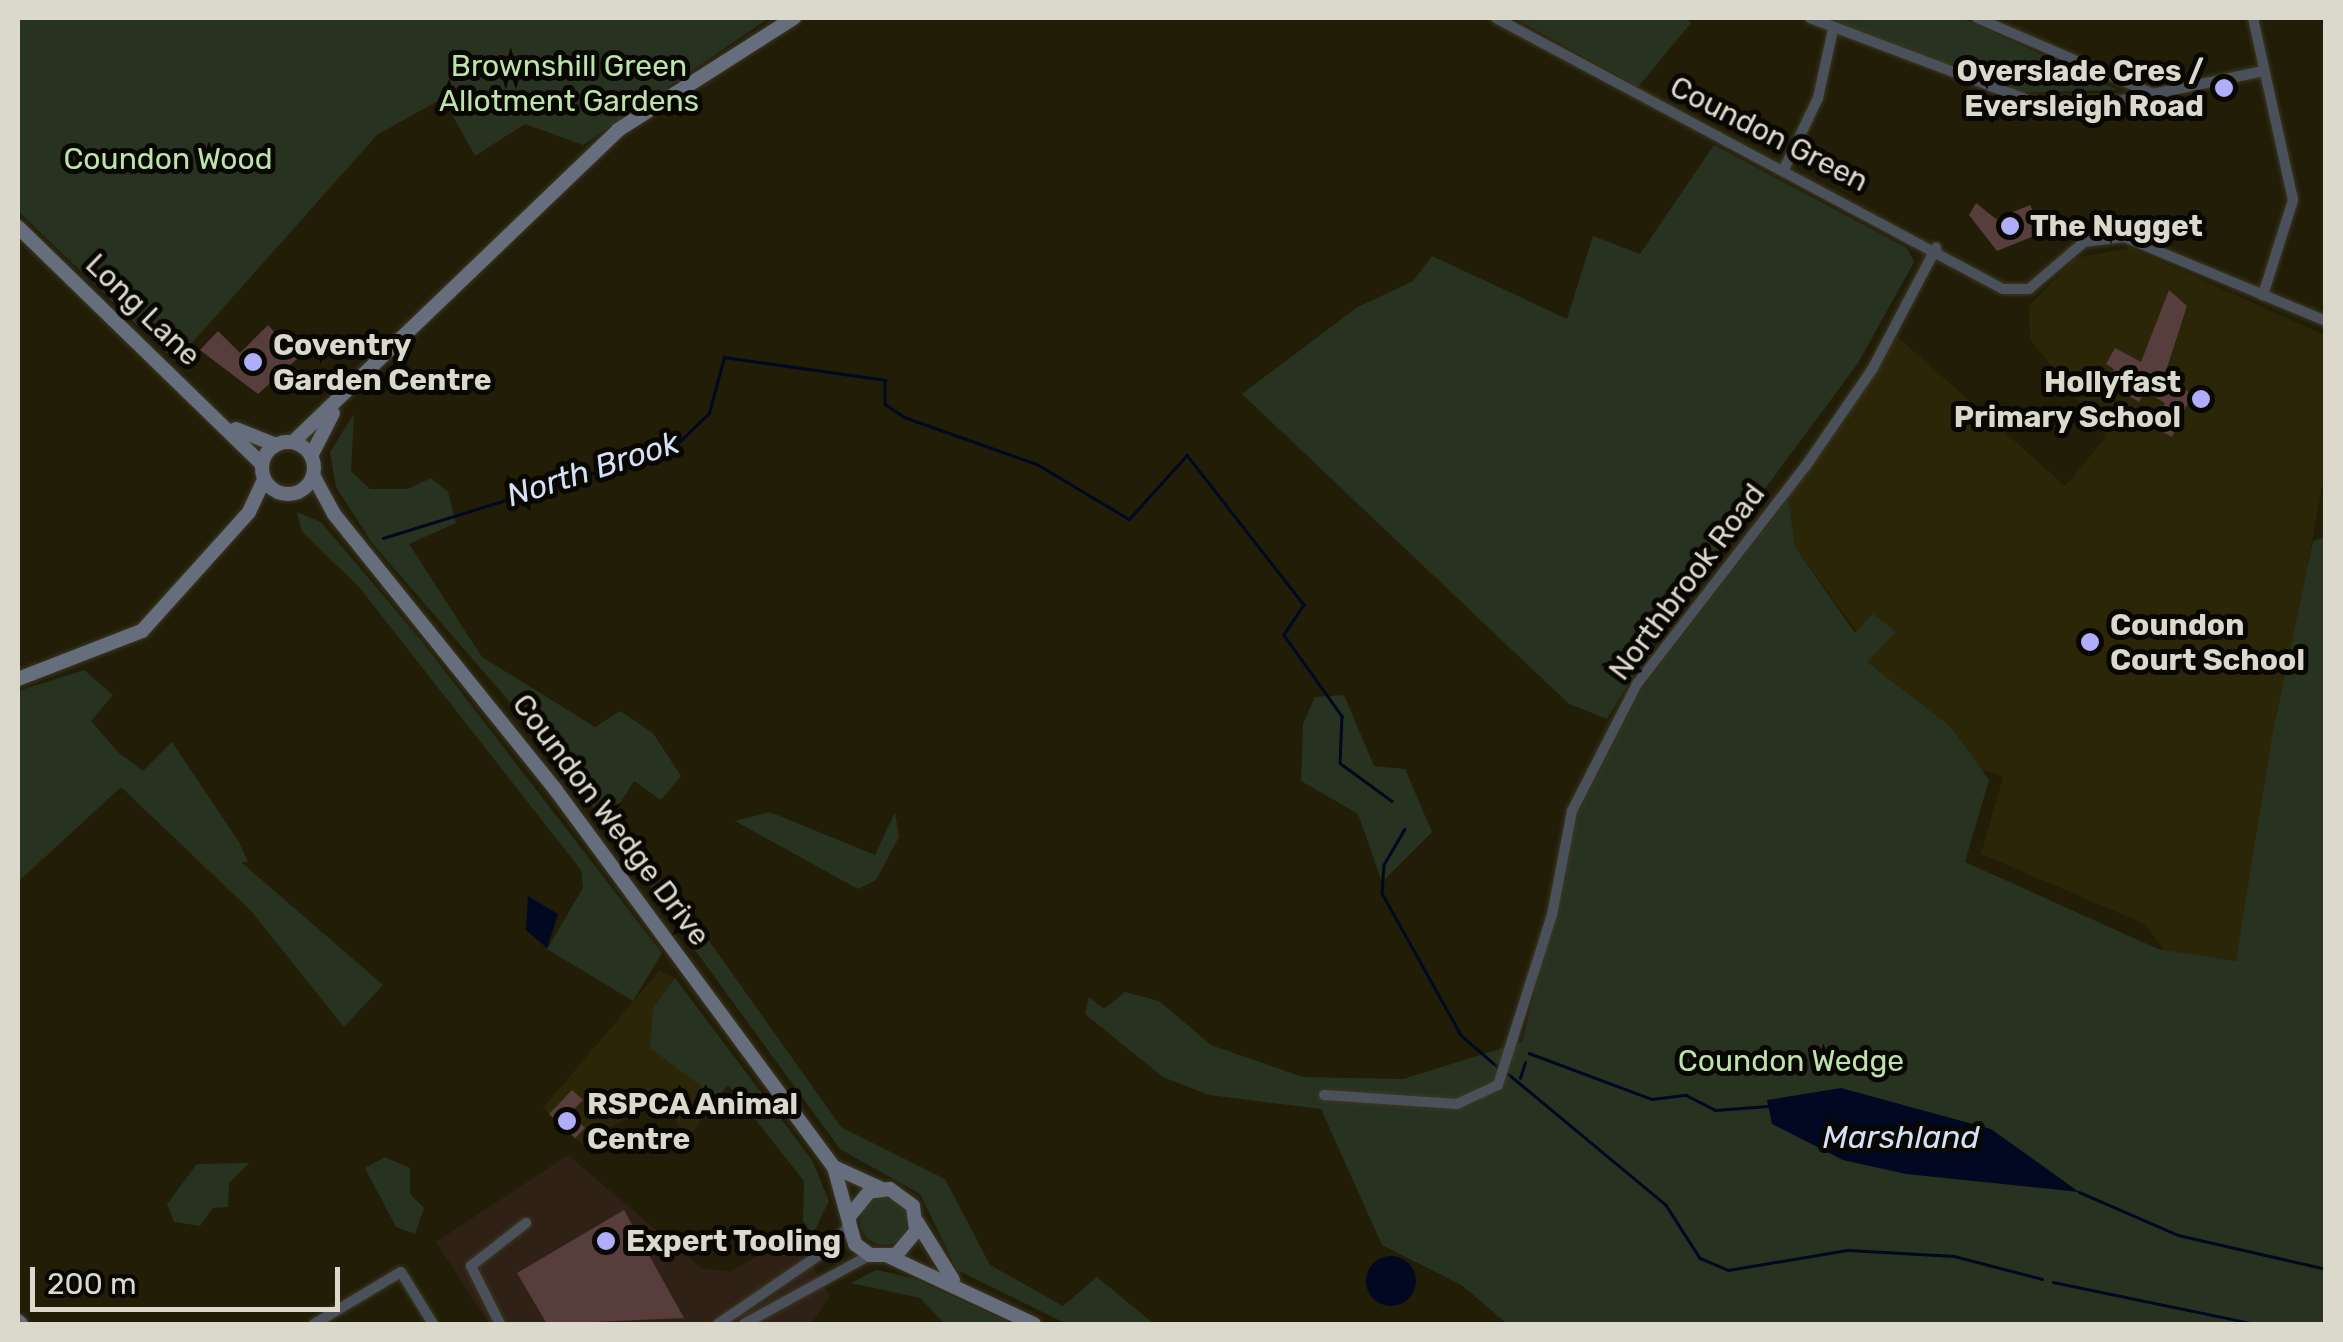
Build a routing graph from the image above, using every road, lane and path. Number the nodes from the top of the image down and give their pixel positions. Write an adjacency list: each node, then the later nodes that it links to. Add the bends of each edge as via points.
1 (794, 18): 14 (main road, via 618,130)
2 (1496, 18): 9 (street, Coundon Green)
3 (1810, 18): 6 (street)
4 (1976, 18): 8 (street)
5 (2253, 18): 7 (street)
6 (1833, 29): 8 (street, via 2018,100 2090,104); 9 (street, via 1818,98)
7 (2264, 71): 8 (street); 12 (street, via 2294,206)
8 (2152, 94)
9 (1784, 168): 11 (street, Coundon Green)
10 (18, 227): 15 (main road, Long Lane)
11 (1936, 248): 12 (street, Coundon Green, via 2021,291 2072,248 2111,236); 26 (street, Northbrook Road, via 1873,368 1637,684 1572,811 1552,915 1498,1086 1457,1104)
12 (2264, 295): 13 (street)
13 (2326, 321)
14 (340, 400): 16 (main road); 18 (main road)
15 (236, 429): 17 (main road, Long Lane); 19 (main road, Long Lane)
16 (293, 442): 17 (main road); 18 (main road)
17 (276, 445): 19 (main road)
18 (311, 456): 20 (main road)
19 (262, 464): 21 (main road)
20 (313, 475): 22 (main road); 24 (main road, Coundon Wedge Drive)
21 (264, 480): 22 (main road); 23 (main road)
22 (286, 494): 23 (main road); 24 (main road, Coundon Wedge Drive)
23 (254, 506): 25 (main road, via 142,631)
24 (334, 514): 27 (main road, Coundon Wedge Drive, via 578,818)
25 (18, 680)
26 (1324, 1095)
27 (834, 1167): 28 (main road, Coundon Wedge Drive); 29 (main road, Coundon Wedge Drive)
28 (882, 1189): 29 (main road); 30 (main road, Coundon Wedge Drive, via 908,1198)
29 (849, 1220): 32 (main road, Coundon Wedge Drive); 38 (street, via 834,1245)
30 (917, 1222): 33 (main road, via 911,1242); 34 (main road, Coundon Wedge Drive)
31 (526, 1223): 37 (street, via 472,1266)
32 (870, 1255): 33 (main road); 39 (street)
33 (888, 1256): 34 (main road)
34 (957, 1285): 40 (main road)
35 (314, 1324): 36 (street, via 406,1268)
36 (432, 1324)
37 (500, 1324)
38 (718, 1324)
39 (744, 1324)
40 (1034, 1324)

